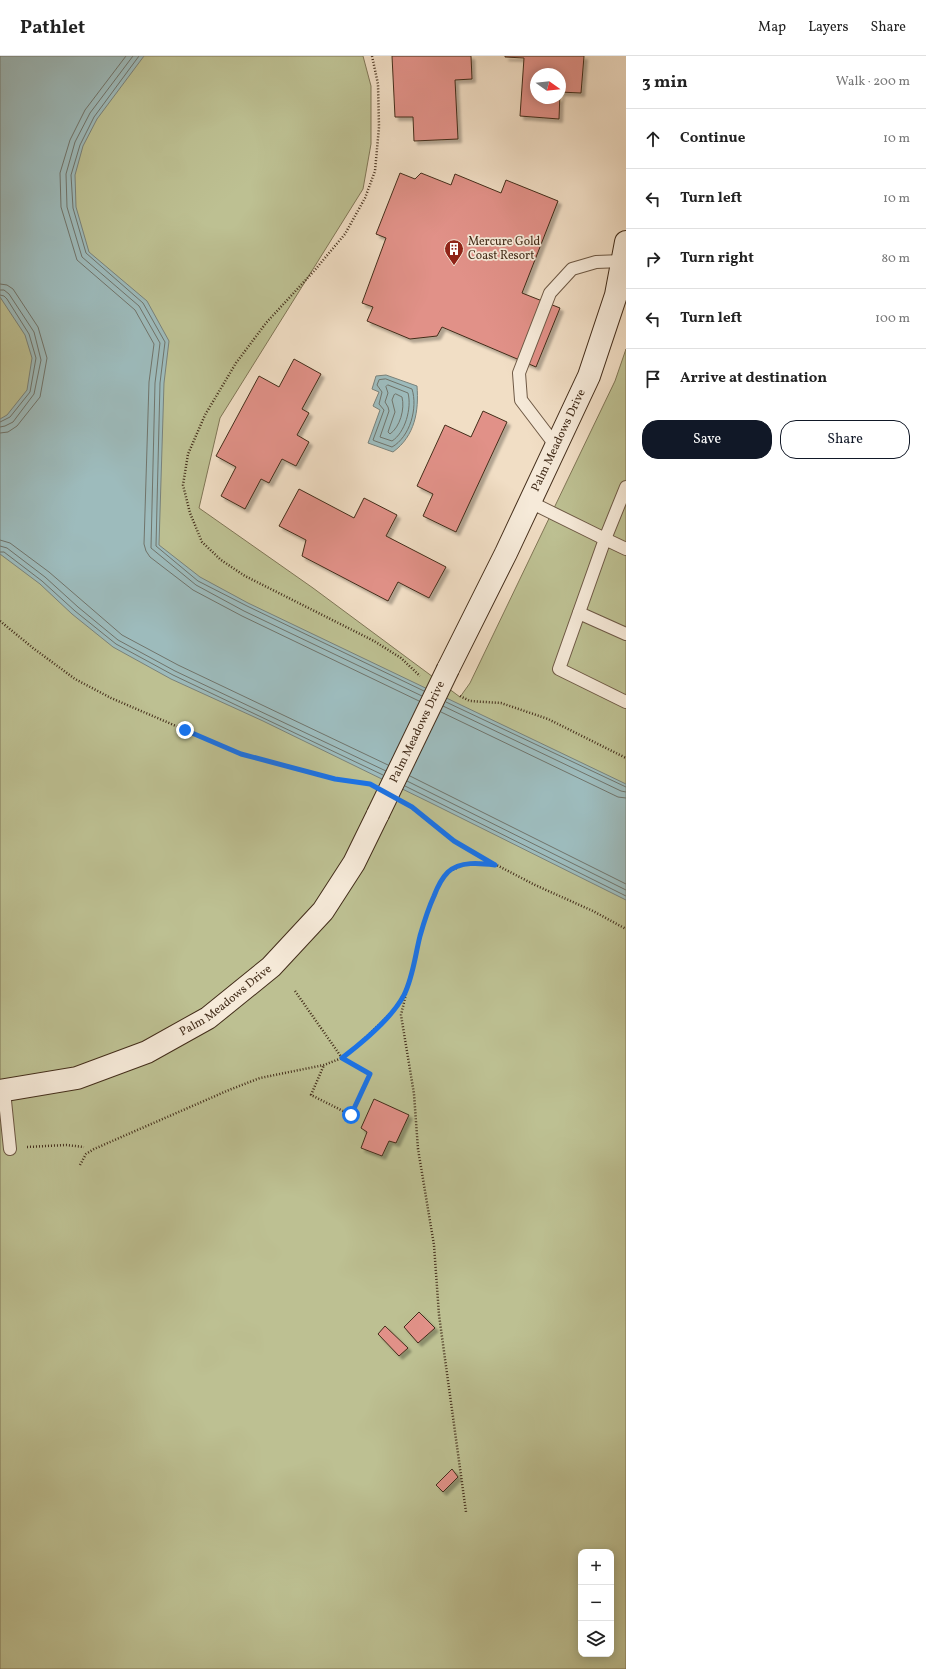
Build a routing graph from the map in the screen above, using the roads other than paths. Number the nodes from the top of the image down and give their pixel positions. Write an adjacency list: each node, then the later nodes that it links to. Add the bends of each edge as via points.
1 (624, 251): 2 (street, Palm Meadows Drive, via 616,295 589,376); 2 (lane, via 572,269 550,293 519,374 521,400)
2 (556, 446): 4 (street, Palm Meadows Drive)
3 (626, 487): 5 (lane)
4 (530, 502): 5 (lane); 10 (street, Palm Meadows Drive, bridge, via 354,863 323,911 271,967 208,1018 147,1052 77,1078)
5 (605, 539): 6 (lane); 7 (lane)
6 (626, 549)
7 (579, 612): 8 (lane); 9 (lane, via 559,669)
8 (626, 634)
9 (626, 702)
10 (2, 1091): 11 (lane)
11 (10, 1149)

